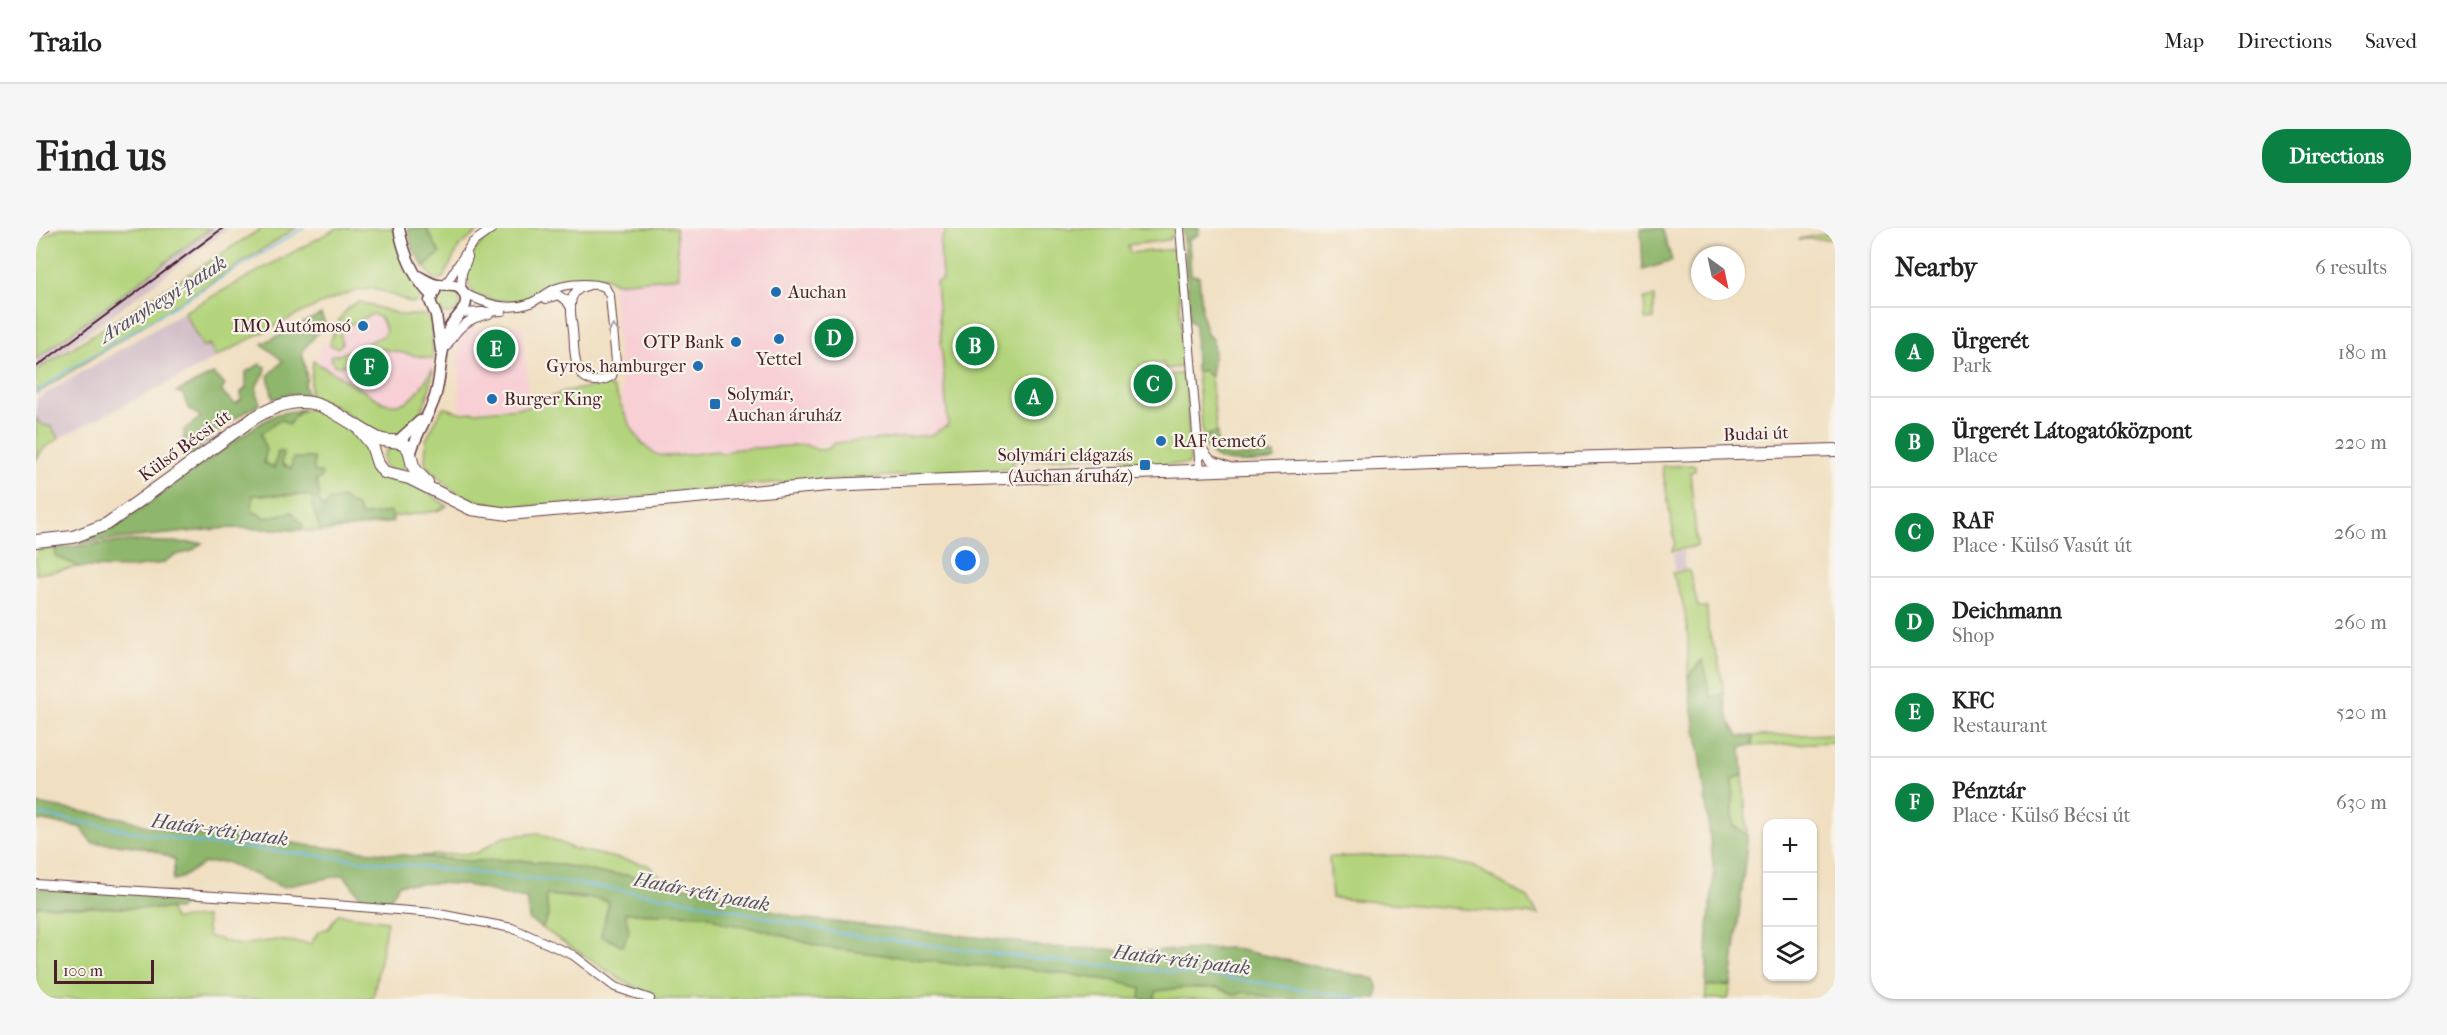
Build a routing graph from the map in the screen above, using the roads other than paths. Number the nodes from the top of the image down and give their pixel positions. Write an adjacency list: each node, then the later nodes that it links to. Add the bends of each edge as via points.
1 (45, 228): 5 (street)
2 (399, 228): 6 (street, via 404,249)
3 (1180, 228): 19 (street)
4 (492, 229): 7 (street, via 472,243); 9 (street, via 466,259)
5 (36, 232)
6 (418, 276): 7 (street); 10 (street)
7 (443, 285): 9 (street); 10 (street)
8 (591, 285): 9 (street, via 560,287 516,306 484,303); 11 (street, via 577,290); 11 (street, one-way to 8, via 578,371 593,381 609,378 615,372 616,362 610,296 604,287)
9 (462, 291): 14 (street, via 466,302)
10 (432, 296): 13 (street, via 431,306)
11 (571, 309): 12 (street, via 566,300 554,295 526,308)
12 (501, 311): 14 (street); 15 (street, via 473,318 461,326)
13 (436, 315): 14 (street, via 446,319); 15 (street)
14 (460, 315): 15 (street, via 449,329)
15 (441, 357): 16 (street, via 438,387)
16 (430, 410): 18 (street, via 408,434); 21 (street)
17 (356, 424): 18 (main road, Külső Bécsi út, via 377,438); 22 (main road); 27 (main road, Külső Bécsi út, via 313,404 279,405 254,418 107,524 73,537)
18 (394, 441): 21 (main road, via 405,444); 22 (main road, via 380,448)
19 (1198, 444): 23 (street, via 1214,462); 24 (street)
20 (1835, 450): 23 (main road, Budai út)
21 (411, 457): 25 (main road, via 407,470); 26 (main road, via 421,477)
22 (377, 459): 25 (main road, via 384,472)
23 (1245, 469): 24 (main road, Budai út)
24 (1200, 470): 26 (main road, Budai út, via 828,485 509,514 471,509)
25 (399, 475): 26 (main road)
26 (441, 495)
27 (36, 541)
28 (36, 884): 29 (street, via 434,913 512,928 573,955 615,987)
29 (650, 999)

